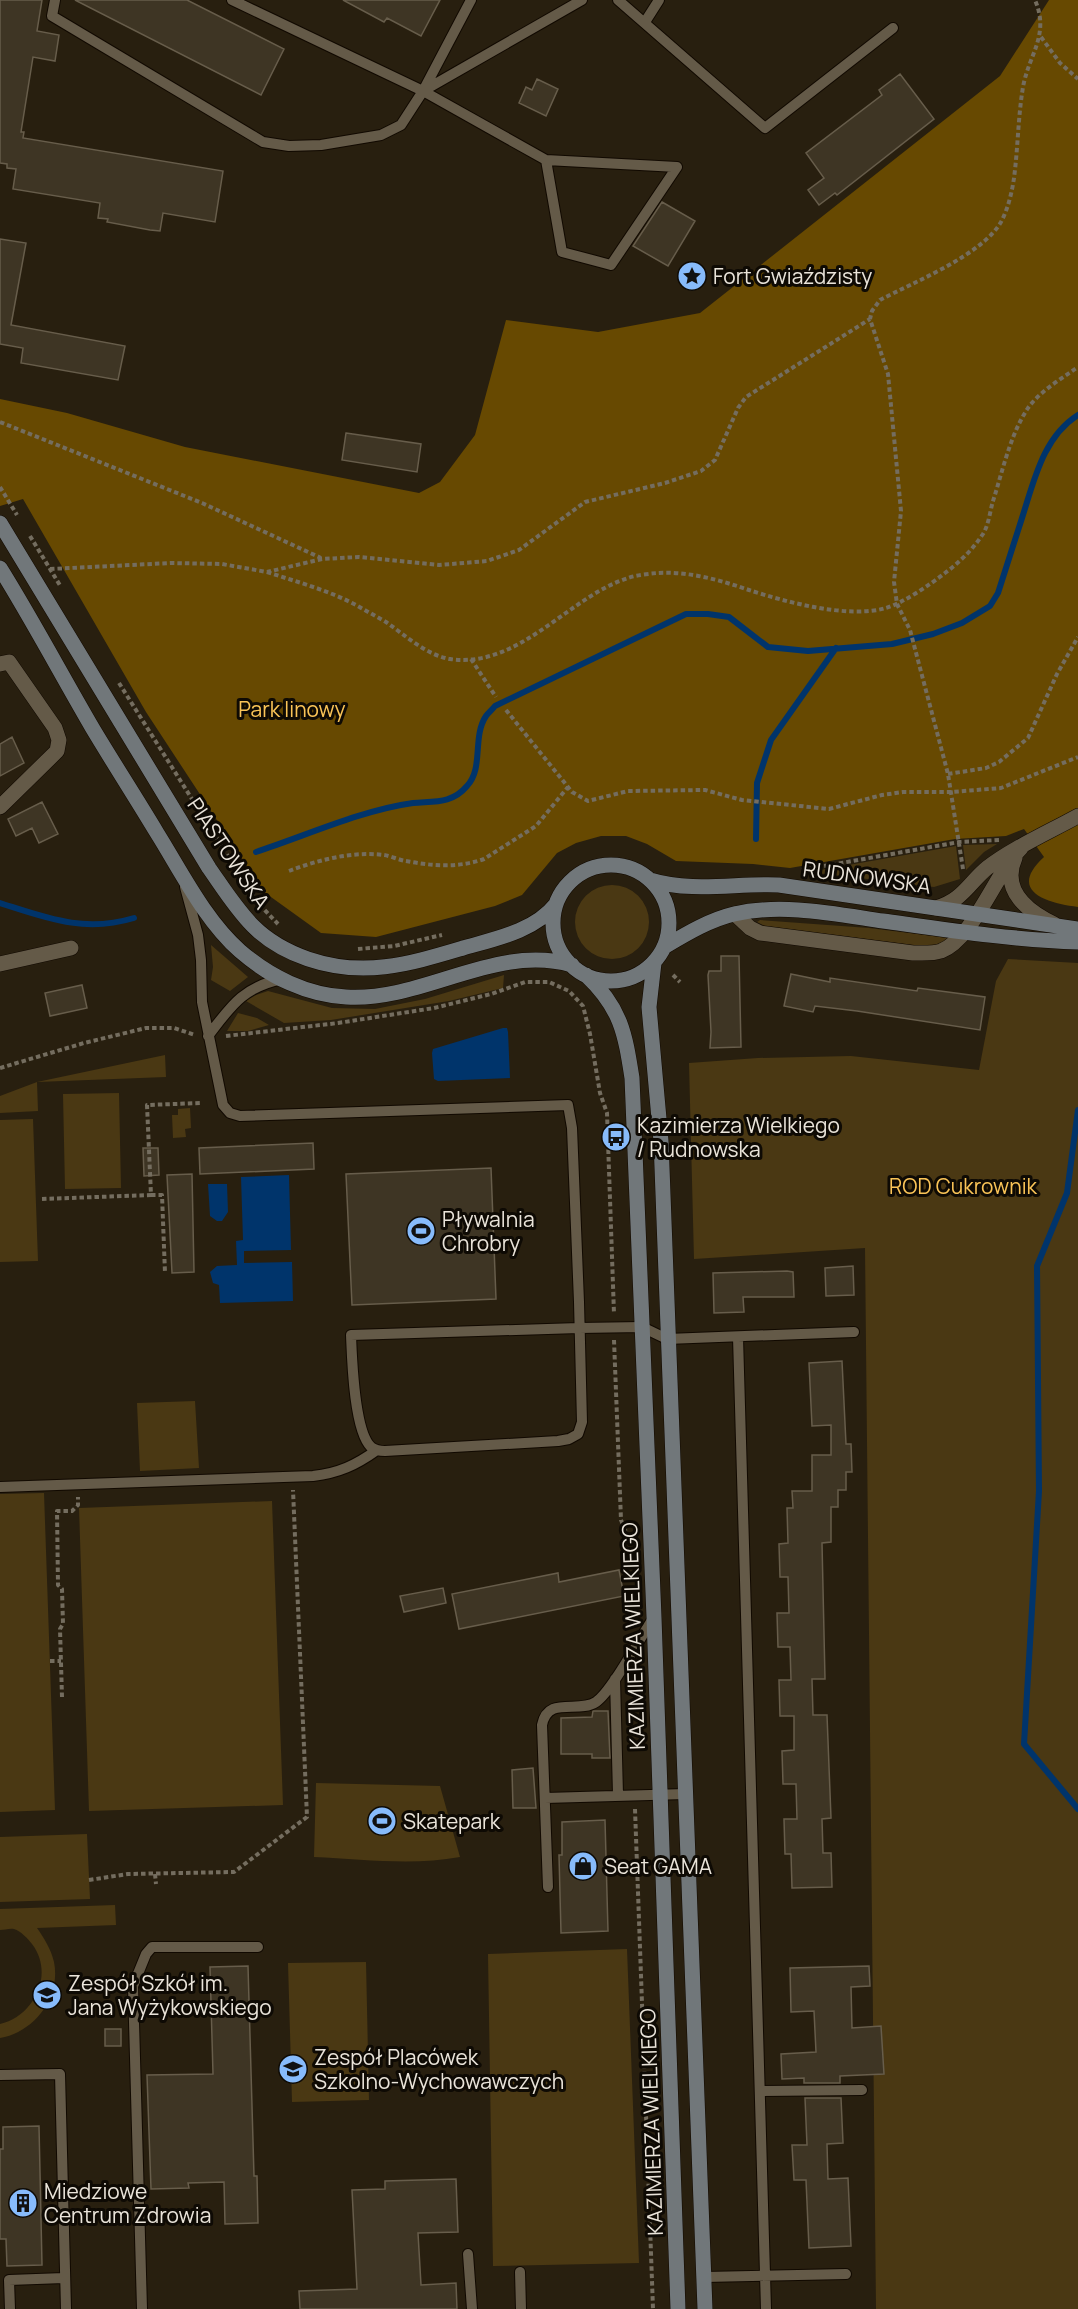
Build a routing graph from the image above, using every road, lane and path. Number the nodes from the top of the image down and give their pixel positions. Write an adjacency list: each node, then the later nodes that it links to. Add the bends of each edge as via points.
1 (55, 0): 12 (lane, via 52,16 263,142 321,145 381,135 401,125)
2 (232, 0): 12 (lane)
3 (471, 0): 12 (lane)
4 (582, 0): 12 (lane)
5 (618, 0): 8 (lane)
6 (659, 0): 8 (lane)
7 (1035, 0): 10 (path)
8 (645, 22): 9 (lane, via 765,128)
9 (894, 28)
10 (1041, 37): 11 (path); 14 (path, via 1023,87 1014,180 1001,222 988,238 957,260 880,300)
11 (1078, 79)
12 (423, 91): 13 (lane)
13 (546, 160): 13 (lane, via 562,252 611,265 677,167)
14 (870, 319): 21 (path, via 746,397 715,460 701,471 585,502 519,550 487,561 439,565 359,557); 27 (path, via 888,374 901,511 894,582)
15 (1078, 367): 27 (path, via 1030,406 1021,420 985,531 970,551 944,574)
16 (0, 422): 21 (path, via 202,503)
17 (0, 487): 19 (path)
18 (0, 523): 48 (main road, PIASTOWSKA, via 209,868 240,911 273,943 323,964 365,969 391,967 523,929 545,917)
19 (22, 524)
20 (28, 533): 23 (path)
21 (322, 559): 24 (path)
22 (0, 568): 25 (main road)
23 (50, 569): 24 (path, via 170,563 222,564); 26 (path)
24 (267, 572): 29 (path, via 352,603 429,652 447,659)
25 (4, 580): 43 (main road)
26 (66, 597)
27 (897, 604): 29 (path, via 863,611 828,608 787,602 694,575 658,573 628,578 527,638); 35 (path, via 910,630)
28 (1078, 637): 35 (path, via 1028,738 986,768)
29 (471, 659): 32 (path)
30 (0, 664): 38 (street, via 9,663 55,728 59,740 57,751)
31 (113, 674): 53 (path, via 259,904)
32 (496, 697)
33 (506, 710): 36 (path)
34 (1078, 757): 37 (path, via 1001,788)
35 (948, 774): 37 (path)
36 (568, 787): 37 (path, via 588,801 628,791 705,790 742,800 829,809 903,792); 44 (path, via 536,826 484,859 438,866 365,854 310,863)
37 (952, 792): 41 (path)
38 (0, 807)
39 (1078, 816): 42 (street)
40 (1005, 840): 41 (path)
41 (959, 842): 45 (path); 46 (path)
42 (1021, 848): 49 (street, via 987,868 960,897); 51 (street); 52 (street, via 1012,863 1016,896 1034,914)
43 (180, 870): 66 (main road, via 213,922 239,950); 68 (lane, via 198,935)
44 (289, 871)
45 (799, 871)
46 (964, 879)
47 (650, 880): 48 (main road, via 623,866 592,868 574,879); 49 (main road, RUDNOWSKA, via 683,887 779,885); 58 (main road, via 663,897 669,916)
48 (556, 904): 63 (main road, via 555,937)
49 (936, 908): 51 (main road, RUDNOWSKA)
50 (735, 914): 56 (main road, RUDNOWSKA, via 773,909); 56 (street, via 760,933 926,954 946,948); 58 (main road, RUDNOWSKA, via 719,918)
51 (977, 914): 52 (main road, RUDNOWSKA); 56 (street)
52 (1054, 924): 54 (main road, RUDNOWSKA)
53 (282, 927)
54 (1078, 929)
55 (452, 932): 60 (path, via 394,946)
56 (963, 932): 57 (main road, RUDNOWSKA)
57 (1078, 942)
58 (664, 947): 61 (main road)
59 (71, 948): 62 (street)
60 (351, 950)
61 (654, 963): 64 (main road, via 622,980 604,981); 79 (main road, via 649,1007 661,1141)
62 (0, 964)
63 (572, 965): 64 (main road); 66 (main road, via 555,960 519,960 395,994 370,997 325,994)
64 (586, 975): 75 (main road, KAZIMIERZA WIELKIEGO, via 616,1012 632,1078)
65 (673, 975): 67 (path)
66 (282, 979): 68 (lane, via 265,982 235,1001)
67 (680, 982)
68 (208, 1036): 69 (path, via 164,1026 146,1028); 74 (path, via 245,1035 434,1008 525,981 549,982 569,991 583,1006 607,1113); 76 (lane, via 223,1105 240,1116 568,1105)
69 (0, 1068)
70 (201, 1103): 71 (path, via 147,1105)
71 (151, 1195): 72 (path); 73 (path, via 162,1195)
72 (42, 1199)
73 (165, 1273)
74 (613, 1327): 75 (lane); 76 (lane); 84 (path, via 621,1520)
75 (642, 1327): 79 (lane); 86 (main road, KAZIMIERZA WIELKIEGO)
76 (579, 1328): 80 (lane, via 582,1422 578,1434 558,1441); 80 (lane, via 351,1335 358,1410 368,1442)
77 (854, 1332): 78 (lane)
78 (738, 1336): 79 (lane); 104 (lane)
79 (667, 1339): 93 (main road)
80 (378, 1450): 81 (lane, via 338,1472)
81 (293, 1477): 82 (lane); 97 (path, via 307,1816 234,1872)
82 (77, 1484): 83 (lane); 89 (path, via 78,1504 72,1511 57,1511 58,1584 63,1589)
83 (0, 1487)
84 (634, 1554)
85 (638, 1599): 87 (path, via 630,1626)
86 (654, 1617): 87 (lane); 92 (main road, KAZIMIERZA WIELKIEGO)
87 (631, 1652): 90 (lane)
88 (50, 1661): 89 (path)
89 (60, 1661): 91 (path)
90 (615, 1678): 94 (lane); 96 (lane, via 595,1703 550,1710 544,1716)
91 (62, 1697)
92 (660, 1794): 93 (lane); 95 (lane); 117 (main road, KAZIMIERZA WIELKIEGO)
93 (685, 1794): 109 (main road)
94 (618, 1795): 95 (lane); 96 (lane)
95 (635, 1795): 116 (path)
96 (545, 1798): 100 (lane)
97 (155, 1874): 98 (path); 99 (path)
98 (89, 1880)
99 (156, 1884)
100 (548, 1887)
101 (258, 1947): 113 (lane, via 152,1947 133,1986)
102 (0, 2075): 110 (lane, via 60,2074)
103 (862, 2090): 104 (lane)
104 (761, 2091): 108 (lane)
105 (468, 2254): 114 (lane)
106 (520, 2272): 115 (lane)
107 (846, 2274): 108 (lane)
108 (765, 2275): 109 (lane); 119 (lane)
109 (704, 2277): 118 (main road)
110 (64, 2278): 111 (lane, via 9,2280); 112 (lane)
111 (10, 2309)
112 (66, 2309)
113 (142, 2309)
114 (472, 2309)
115 (521, 2309)
116 (653, 2309)
117 (678, 2309)
118 (705, 2309)
119 (766, 2309)

